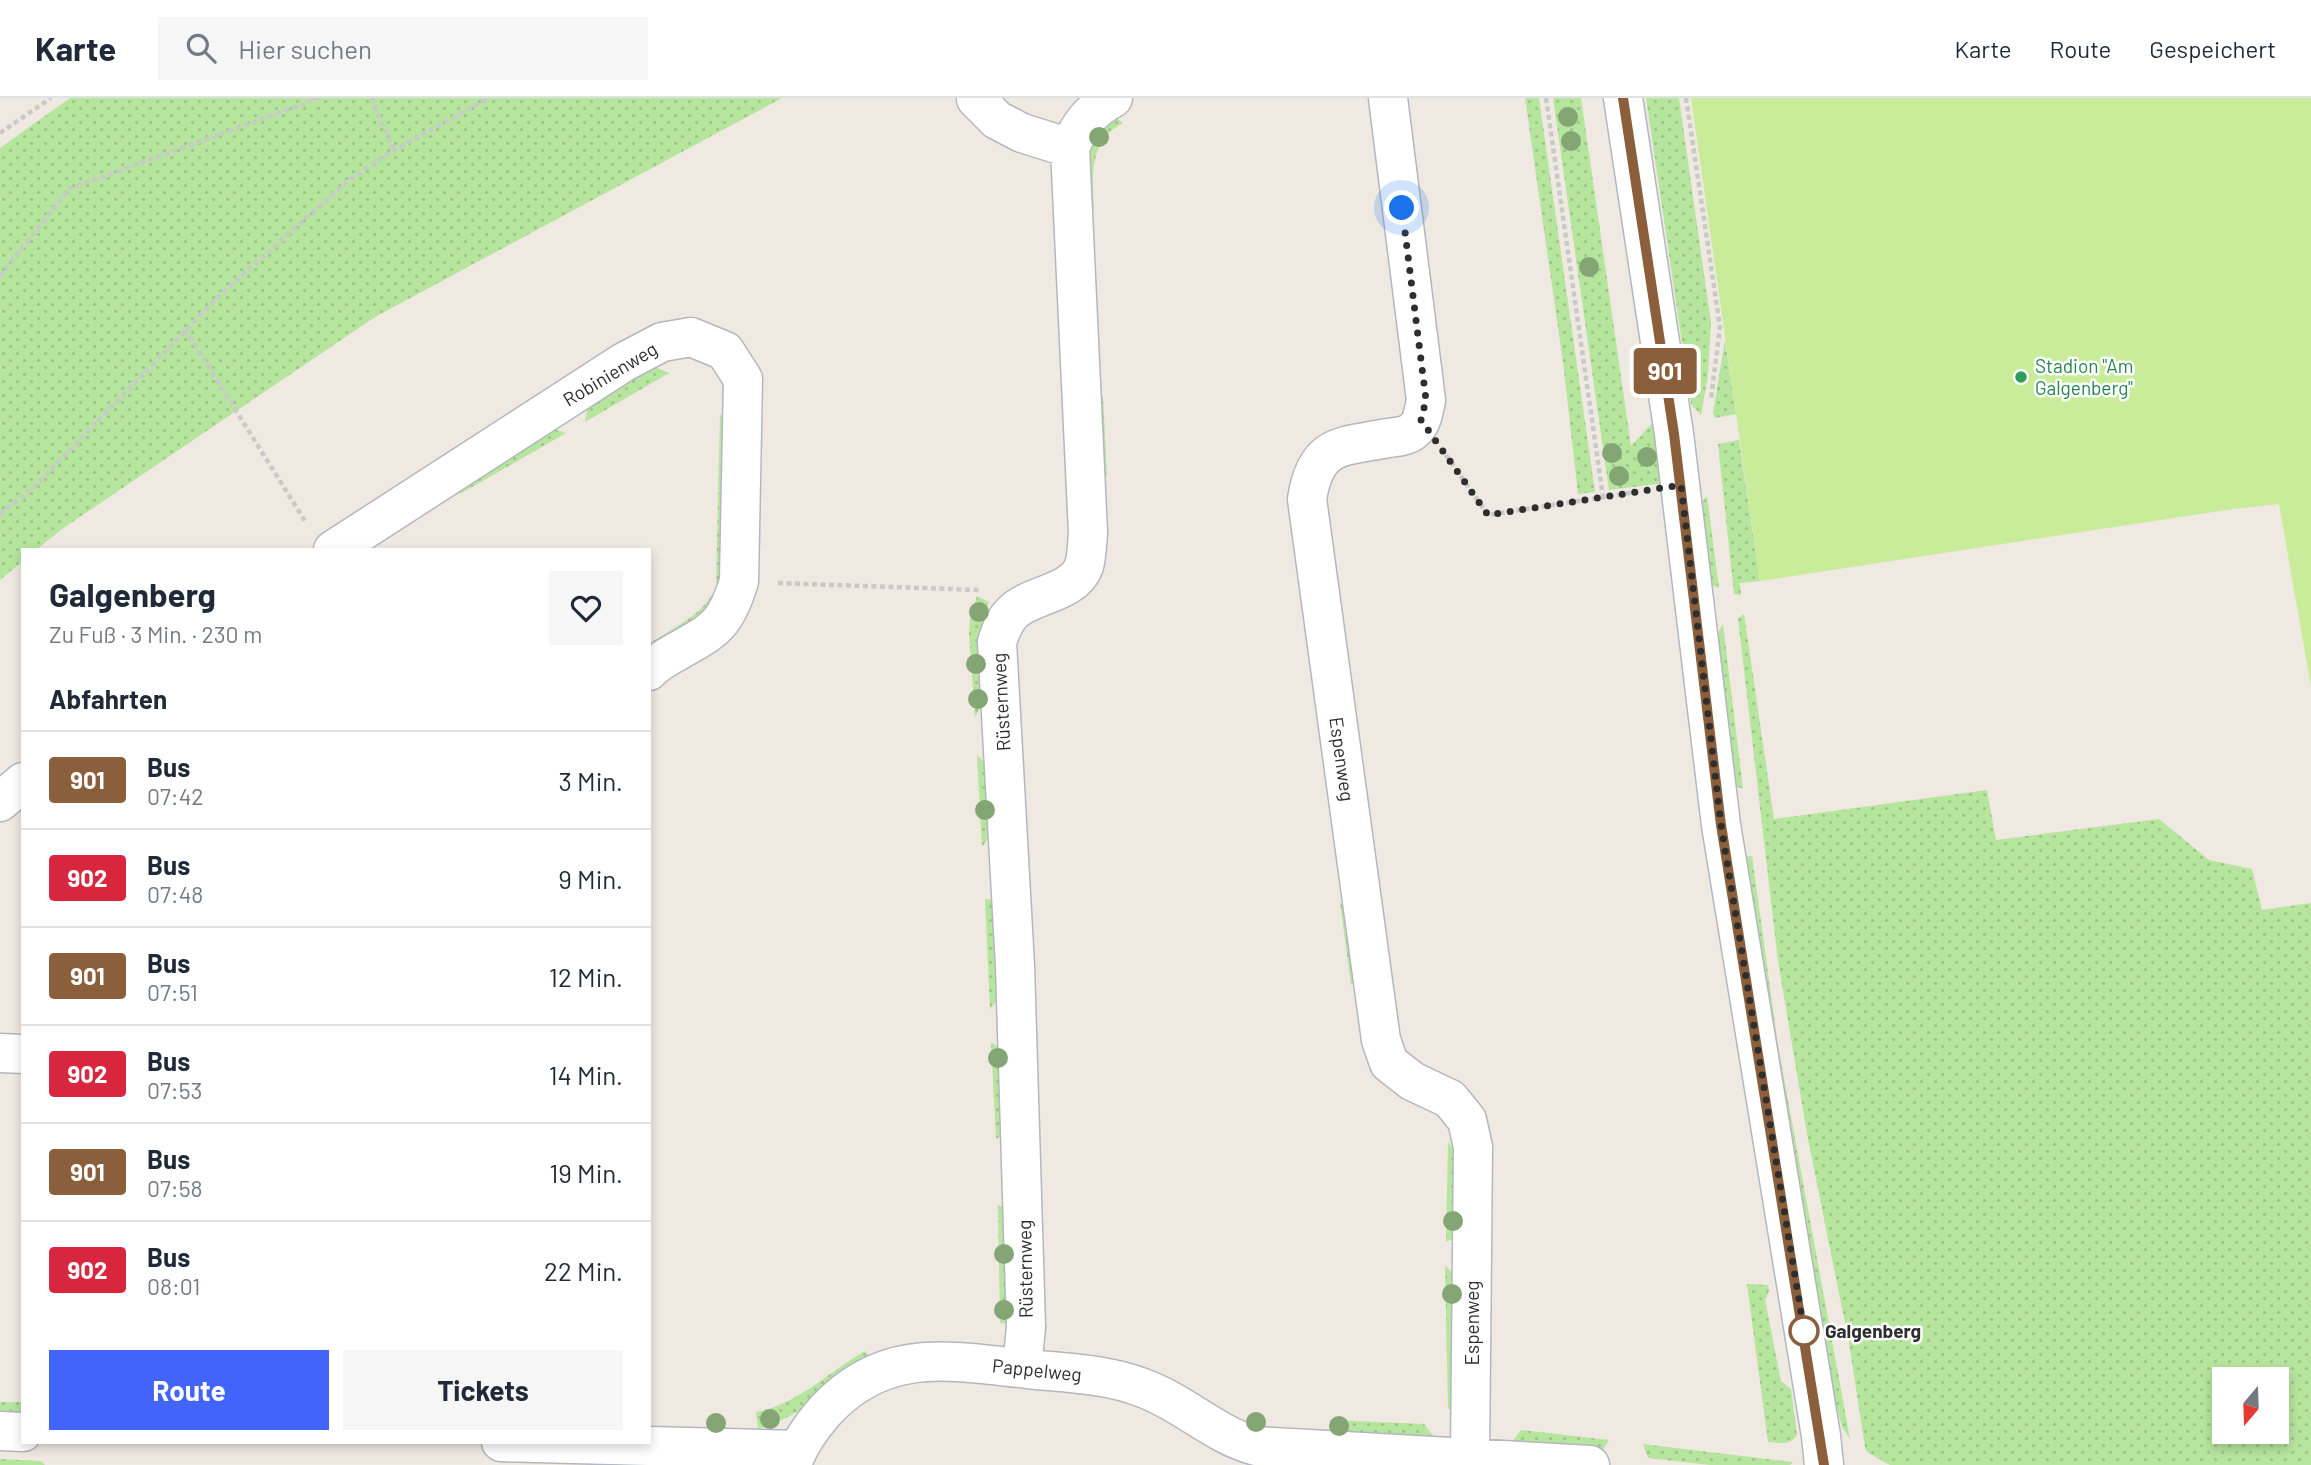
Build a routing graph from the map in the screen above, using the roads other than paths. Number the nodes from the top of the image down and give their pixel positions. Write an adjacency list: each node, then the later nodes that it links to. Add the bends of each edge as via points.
1 (1113, 98): 5 (street, via 1086,118)
2 (1388, 98): 18 (street, Espenweg, via 1426,400 1414,430 1325,454 1316,464 1307,499 1381,1040 1389,1063 1412,1081 1450,1099 1467,1120 1473,1147)
3 (1623, 98): 20 (street, via 1681,485 1721,825)
4 (976, 99): 5 (street, via 997,120)
5 (1070, 148): 12 (street, Rüsternweg, via 1088,533 1083,568 1063,589 1014,611 997,642 1016,993 1026,1314)
6 (321, 538): 7 (street, Robinienweg, via 624,362 662,342 691,337 724,351 743,379 739,581 733,603 710,634)
7 (651, 670)
8 (21, 784): 9 (street)
9 (0, 802)
10 (0, 1053): 11 (street)
11 (21, 1054)
12 (1022, 1368): 16 (street, Pappelweg, via 1098,1376 1144,1388 1184,1408); 17 (street, Pappelweg, via 939,1360 879,1372 834,1402)
13 (0, 1431): 14 (street)
14 (21, 1432)
15 (614, 1444): 17 (street, Pappelweg)
16 (1230, 1453): 18 (street, Pappelweg, via 1256,1446)
17 (794, 1457)
18 (1470, 1457): 19 (street, Pappelweg)
19 (1590, 1465)
20 (1824, 1465)

